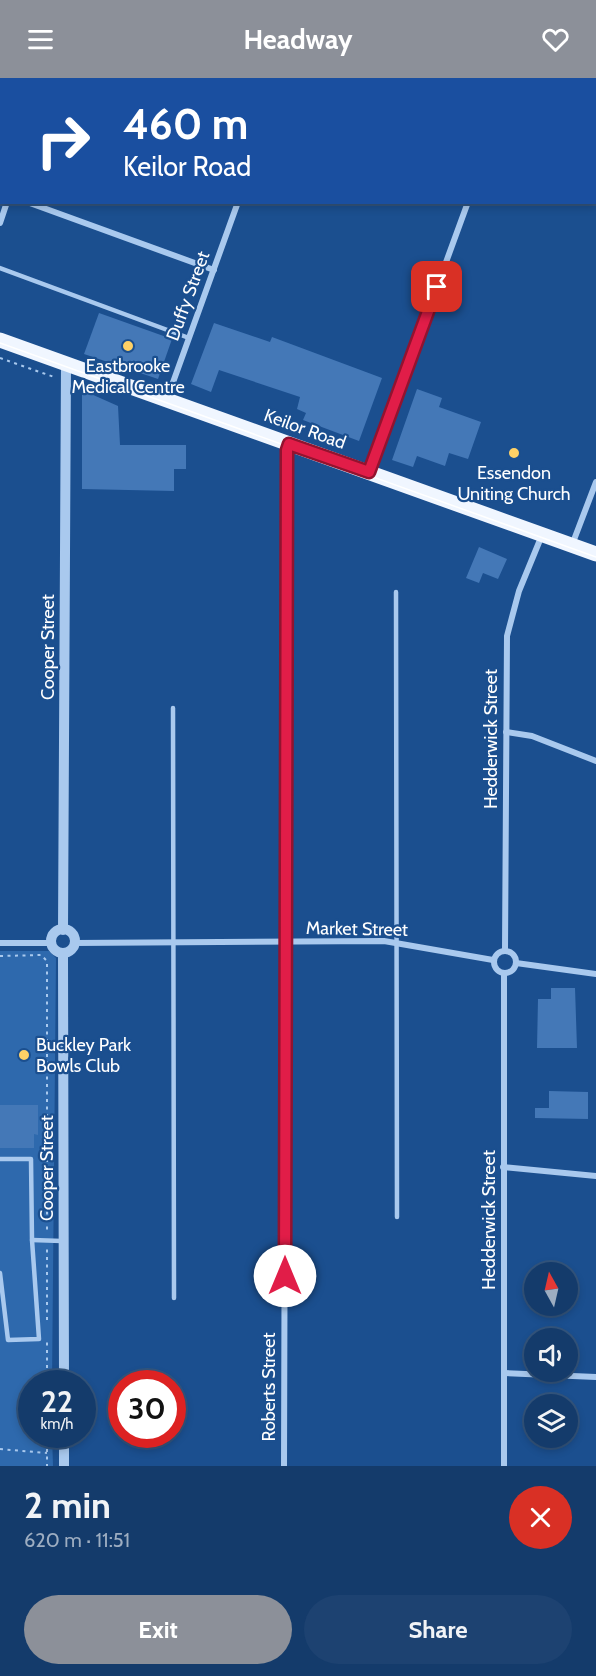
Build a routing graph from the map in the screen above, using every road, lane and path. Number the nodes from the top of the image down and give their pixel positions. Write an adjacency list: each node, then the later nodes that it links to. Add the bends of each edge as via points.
1 (6, 204): 5 (street)
2 (32, 204): 7 (street)
3 (237, 204): 7 (street, Duffy Street)
4 (467, 204): 15 (street)
5 (0, 224)
6 (0, 268): 8 (lane)
7 (214, 270): 8 (street, Duffy Street)
8 (189, 338): 13 (street, Duffy Street)
9 (0, 340): 11 (main road, Keilor Road)
10 (0, 358): 12 (path)
11 (66, 364): 12 (street, Cooper Street); 13 (main road, Keilor Road)
12 (65, 381): 24 (street, Cooper Street)
13 (166, 400): 14 (main road, Keilor Road)
14 (289, 444): 15 (main road, Keilor Road); 25 (street, Roberts Street)
15 (369, 472): 17 (main road, Keilor Road)
16 (596, 482): 18 (street)
17 (542, 535): 18 (main road, Keilor Road); 22 (street, Hedderwick Street, via 508,626)
18 (572, 545): 19 (main road, Keilor Road)
19 (596, 554)
20 (396, 592): 26 (lane)
21 (173, 708): 30 (lane)
22 (506, 732): 23 (street, via 532,736); 31 (street, Hedderwick Street)
23 (596, 761)
24 (63, 930): 28 (street, via 56,932); 29 (street, via 72,934)
25 (286, 942): 26 (street, Market Street); 30 (street, Market Street); 59 (street, Roberts Street)
26 (397, 942): 34 (street, Market Street); 41 (lane)
27 (0, 943): 28 (street)
28 (51, 943): 32 (street)
29 (74, 943): 30 (street, Market Street); 32 (street)
30 (173, 943): 46 (lane)
31 (505, 950): 34 (street); 35 (street)
32 (63, 953): 44 (street, Cooper Street)
33 (0, 956): 43 (path, via 42,955 47,961)
34 (493, 960): 36 (street, via 496,969)
35 (516, 963): 36 (street); 37 (street)
36 (504, 973): 39 (street, Hedderwick Street)
37 (596, 975)
38 (0, 1159): 42 (lane, via 31,1160)
39 (503, 1167): 40 (street); 51 (street, Hedderwick Street)
40 (596, 1176)
41 (397, 1217)
42 (32, 1240): 43 (lane); 45 (lane, via 39,1339 8,1340)
43 (47, 1240): 44 (lane); 47 (path)
44 (63, 1241): 50 (street, Cooper Street)
45 (0, 1273)
46 (174, 1298)
47 (47, 1324)
48 (47, 1335): 49 (path)
49 (47, 1370)
50 (64, 1370)
51 (504, 1373): 52 (street); 60 (street, Hedderwick Street)
52 (596, 1377)
53 (47, 1448): 56 (path)
54 (64, 1448): 58 (street)
55 (0, 1449): 56 (path)
56 (47, 1453): 57 (path)
57 (47, 1466)
58 (64, 1466)
59 (284, 1466)
60 (504, 1466)

